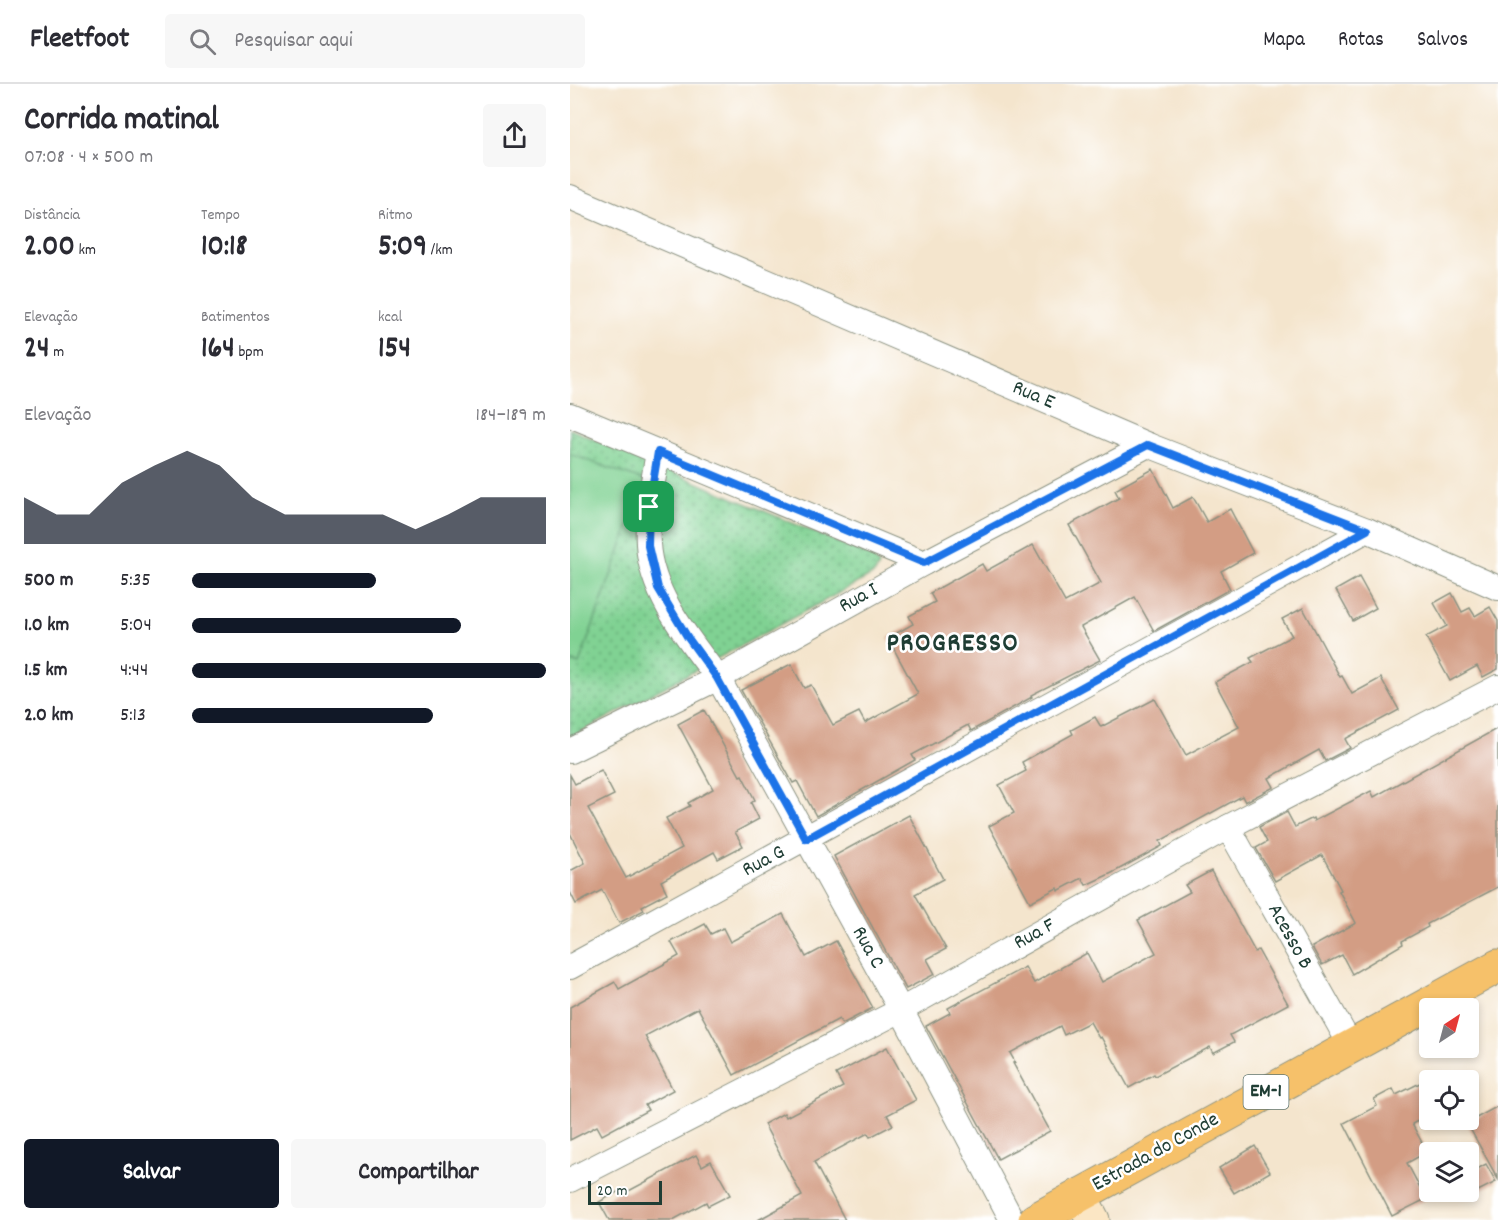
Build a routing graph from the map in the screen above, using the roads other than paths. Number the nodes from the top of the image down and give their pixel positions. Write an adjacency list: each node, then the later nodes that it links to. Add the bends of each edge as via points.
1 (570, 197): 3 (street, Rua E)
2 (570, 416): 4 (street)
3 (1148, 445): 5 (street, Rua E); 6 (street, Rua I)
4 (658, 452): 6 (street); 8 (street, Rua C, via 649,507 648,546 658,588)
5 (1367, 530): 7 (street, Rua E); 12 (street, Rua G)
6 (924, 563): 8 (street, Rua I)
7 (1498, 588)
8 (717, 678): 10 (street, Rua I); 12 (street, Rua C)
9 (1498, 687): 11 (street, Rua F)
10 (570, 751)
11 (1228, 827): 15 (street, Rua F); 16 (street, Acesso B)
12 (806, 839): 14 (street, Rua G); 15 (street, Rua C)
13 (1498, 966): 16 (main road, Estrada do Conde / EM-1)
14 (570, 967)
15 (902, 1010): 17 (street, Rua F); 19 (street, Rua C)
16 (1351, 1046): 18 (main road, Estrada do Conde / EM-1)
17 (570, 1180)
18 (1086, 1208): 20 (main road, Estrada do Conde / EM-1)
19 (1012, 1220)
20 (1035, 1220)

